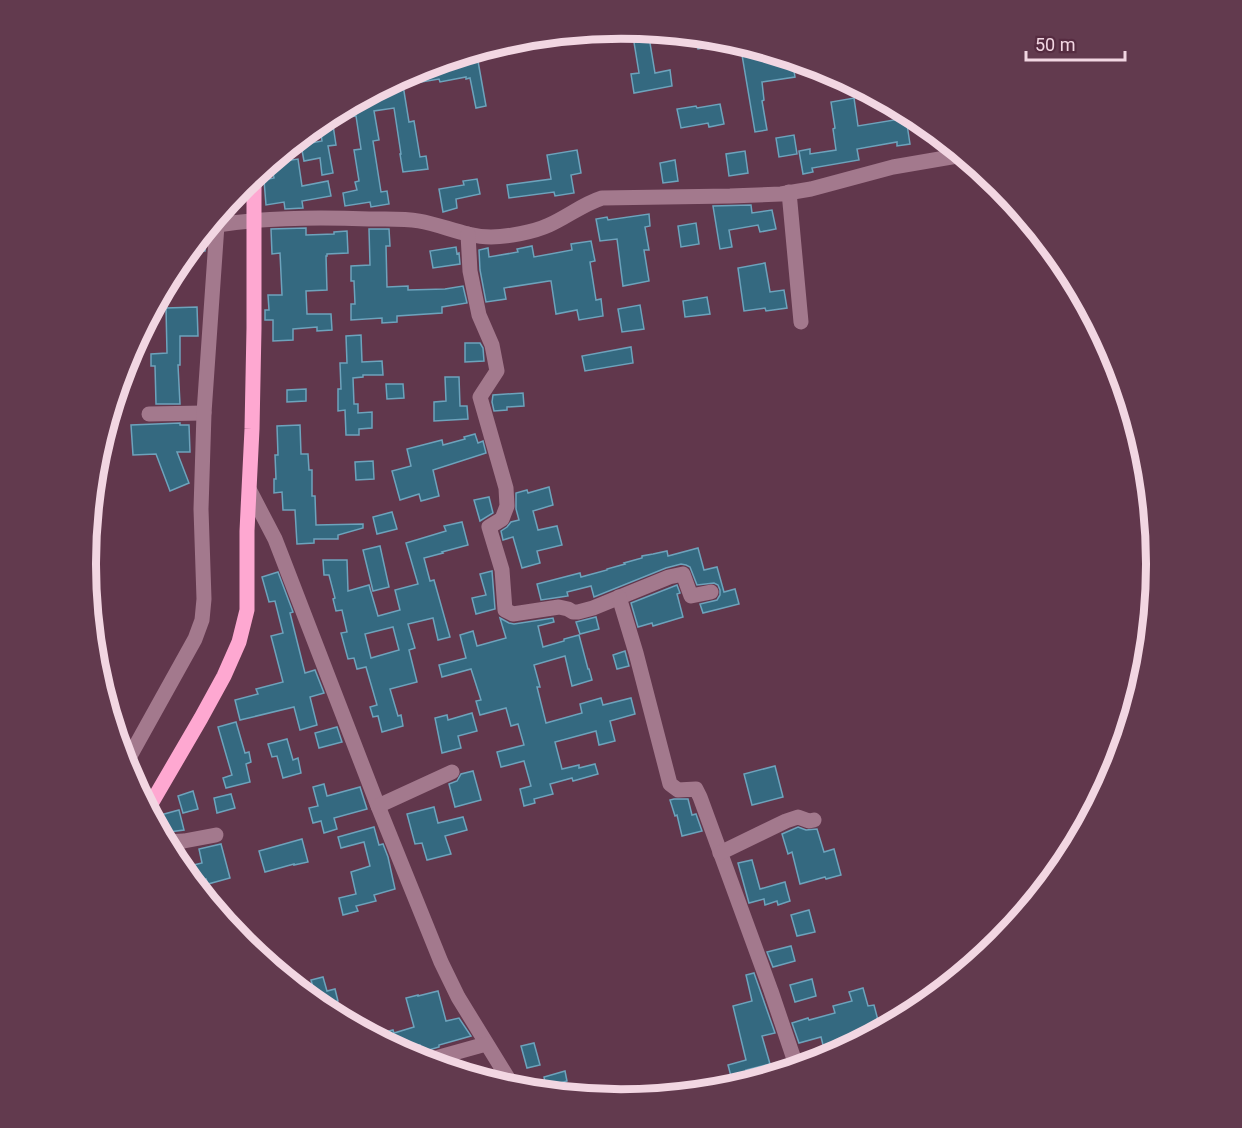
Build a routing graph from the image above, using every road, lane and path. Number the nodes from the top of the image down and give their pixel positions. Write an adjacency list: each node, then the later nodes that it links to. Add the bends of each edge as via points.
1 (952, 157): 3 (street, via 894,166)
2 (254, 189): 4 (main road)
3 (789, 192): 7 (street, via 602,198 547,226 525,232 491,237); 8 (street)
4 (253, 221): 5 (street); 7 (street, via 401,219); 11 (main road)
5 (222, 223)
6 (217, 229): 9 (street)
7 (468, 234): 13 (street, via 479,315 492,345 497,371 480,397 506,488 507,506 502,519 489,527 502,570 505,610 513,614 559,607 578,612)
8 (801, 322)
9 (204, 413): 10 (street); 14 (street, via 202,620)
10 (149, 414)
11 (250, 491): 16 (main road, via 247,610 239,642 211,701); 17 (street, via 275,539)
12 (711, 592): 13 (street, via 691,596 682,574)
13 (619, 597): 21 (street, via 670,784 678,790 696,789)
14 (132, 753)
15 (452, 772): 17 (street)
16 (153, 801)
17 (378, 806): 22 (street, via 441,962)
18 (814, 820): 21 (street, via 798,817 786,821)
19 (216, 835): 20 (street)
20 (175, 841)
21 (720, 853): 24 (street)
22 (486, 1044): 23 (street); 25 (street)
23 (442, 1057)
24 (794, 1059)
25 (506, 1076)

